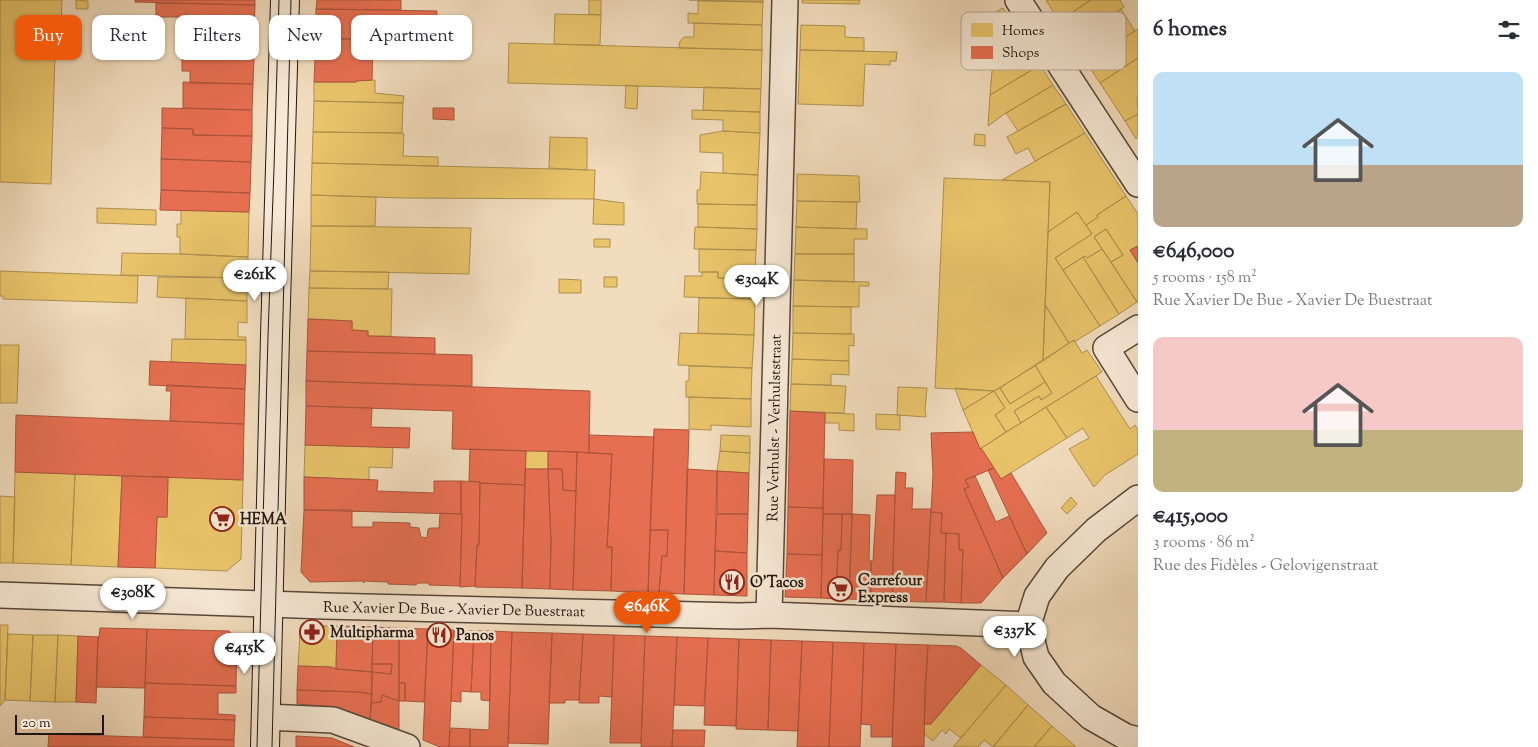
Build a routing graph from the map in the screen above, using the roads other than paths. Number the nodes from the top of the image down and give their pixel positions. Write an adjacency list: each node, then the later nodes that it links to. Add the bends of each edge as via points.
1 (285, 0): 11 (main road)
2 (785, 0): 12 (street, Rue Verhulst - Verhulststraat)
3 (1018, 0): 4 (street)
4 (1026, 12)
5 (1064, 70): 6 (street)
6 (1138, 184)
7 (1138, 328): 8 (street, via 1106,348)
8 (1138, 399)
9 (1138, 498): 13 (street, via 1096,530 1057,568 1037,596)
10 (0, 595): 11 (street, Rue Xavier De Bue - Xavier De Buestraat)
11 (268, 604): 12 (street, Rue Xavier De Bue - Xavier De Buestraat); 14 (main road)
12 (769, 615): 13 (street, Rue Xavier De Bue - Xavier De Buestraat)
13 (1028, 625): 15 (street, via 1036,657 1054,683 1091,717 1126,737)
14 (266, 717): 16 (main road); 17 (street, via 333,720)
15 (1138, 740)
16 (265, 747)
17 (407, 747)

